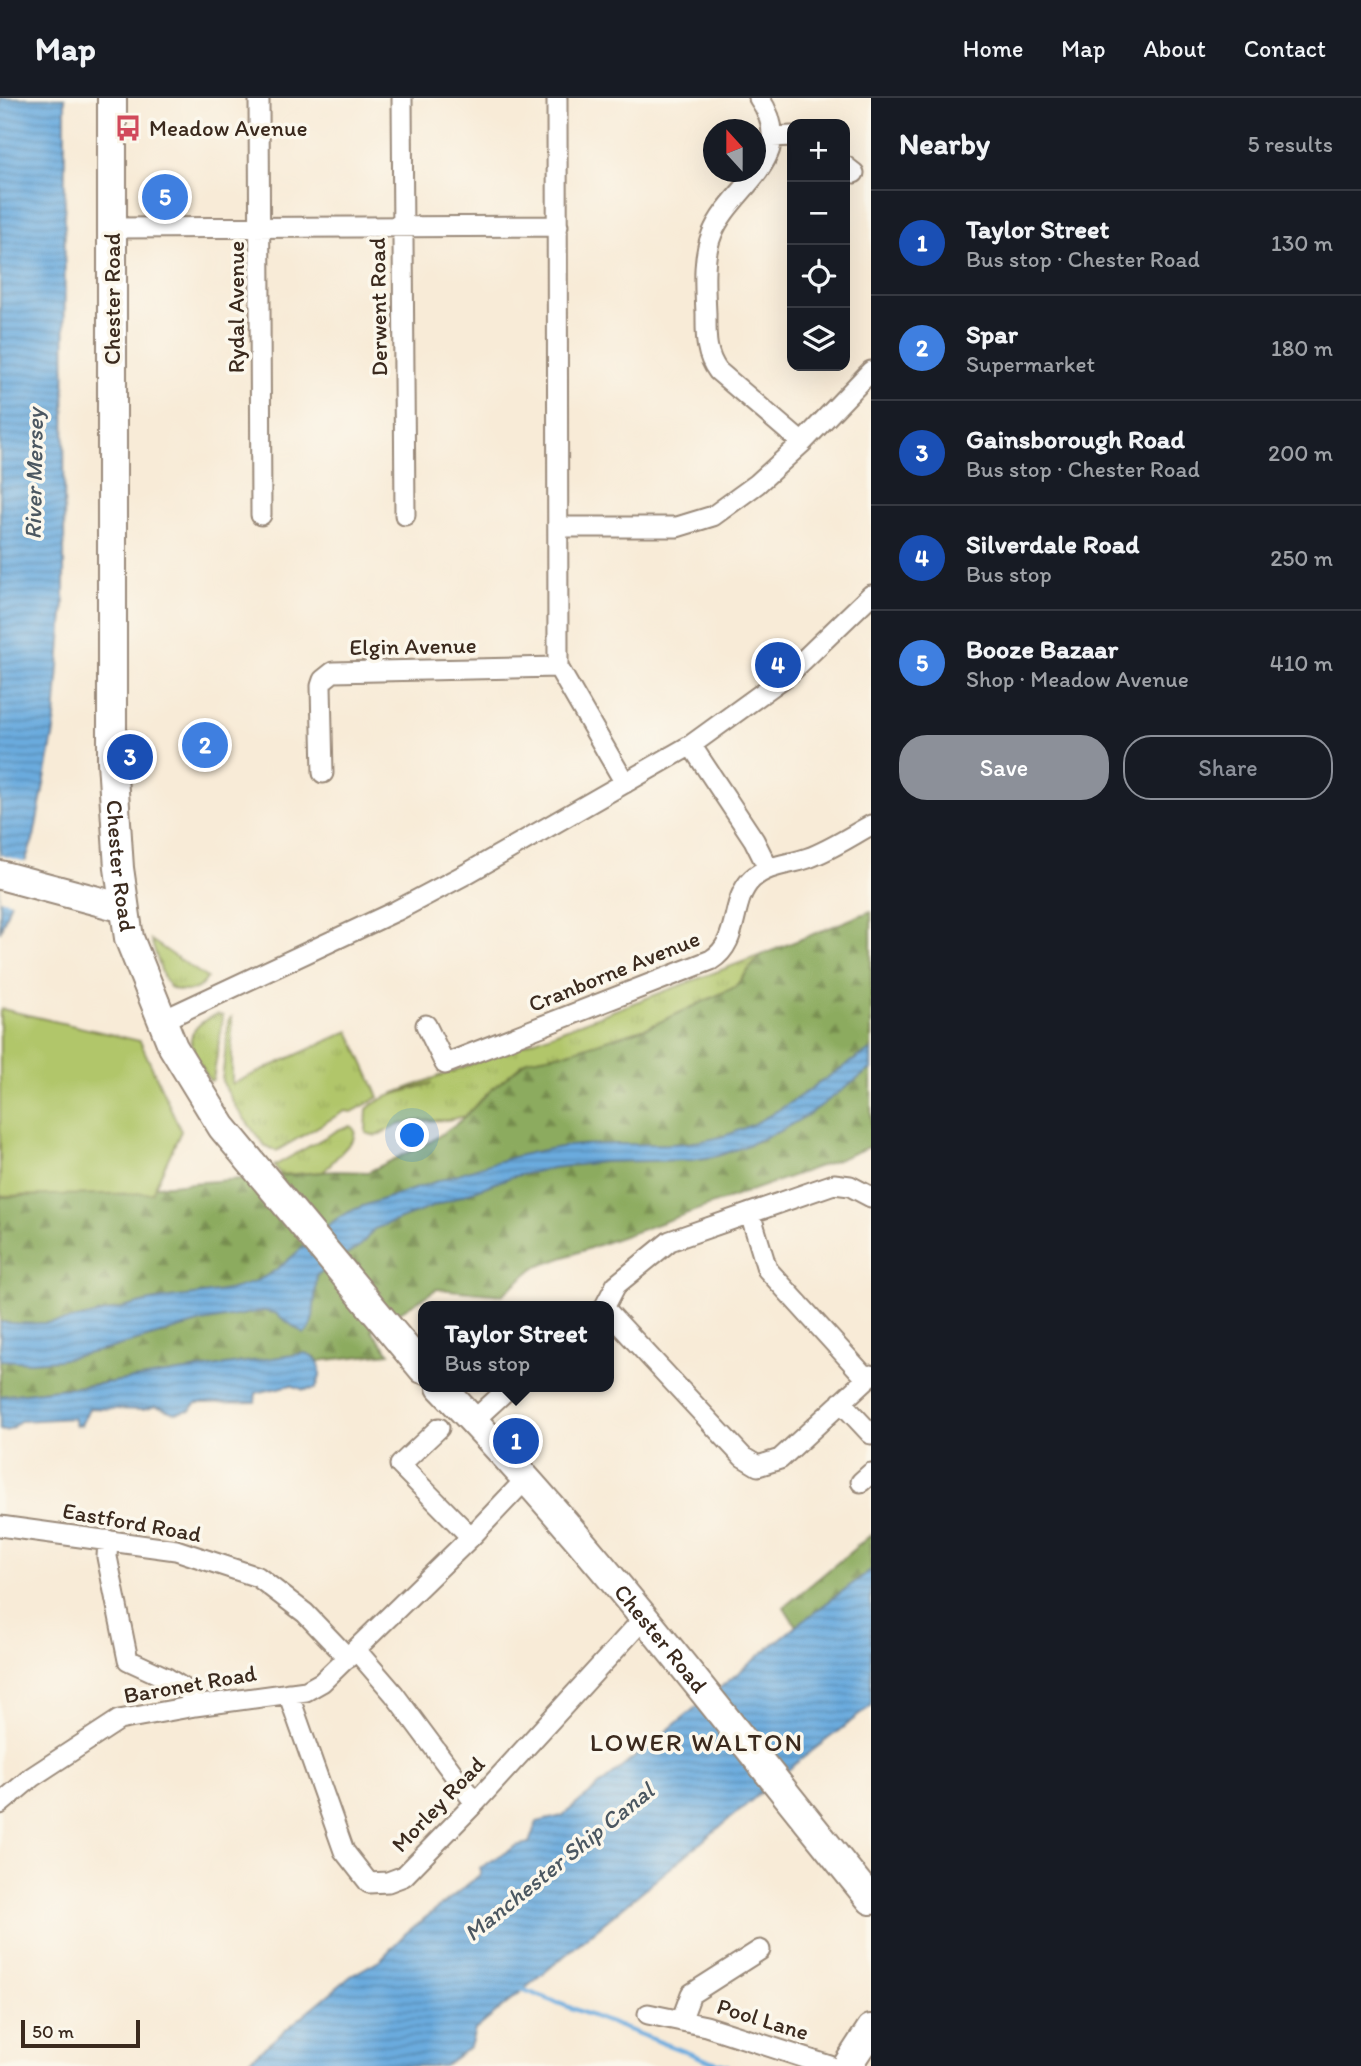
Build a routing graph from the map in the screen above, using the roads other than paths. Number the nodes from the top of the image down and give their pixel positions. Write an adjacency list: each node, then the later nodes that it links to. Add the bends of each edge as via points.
1 (112, 98): 10 (highway, Chester Road)
2 (259, 98): 7 (street, Rydal Avenue)
3 (402, 98): 9 (street, Derwent Road)
4 (557, 98): 8 (street)
5 (759, 98): 6 (street)
6 (782, 136): 12 (street, via 711,235 706,257 706,342 718,371)
7 (260, 226): 9 (street); 10 (street); 13 (street, Rydal Avenue)
8 (558, 226): 9 (street); 15 (street)
9 (402, 227): 14 (street, Derwent Road)
10 (112, 228): 24 (highway, Chester Road, via 112,761)
11 (871, 371): 12 (street)
12 (802, 443): 15 (street, via 734,502 701,521 677,527)
13 (261, 515)
14 (405, 515)
15 (559, 527): 17 (street)
16 (871, 595): 18 (street, via 789,674)
17 (558, 667): 19 (street, Elgin Avenue, via 333,672 321,686); 20 (street)
18 (691, 745): 20 (street); 22 (street)
19 (323, 773)
20 (625, 783): 25 (street, via 407,905)
21 (871, 825): 22 (street, via 810,857)
22 (768, 868): 26 (street, Cranborne Avenue, via 745,889 727,944 711,960 444,1064)
23 (0, 875): 24 (highway)
24 (124, 908): 25 (highway, Chester Road, via 135,957)
25 (161, 1021): 31 (highway, Chester Road, via 212,1113)
26 (426, 1025)
27 (871, 1197): 28 (street, via 834,1184)
28 (750, 1213): 29 (street, via 670,1241 616,1285); 32 (street, via 767,1269)
29 (608, 1301)
30 (614, 1318): 35 (street, via 743,1457 758,1466 780,1459)
31 (418, 1363)
32 (869, 1377): 35 (street)
33 (446, 1392): 36 (highway, Chester Road)
34 (505, 1392): 36 (street)
35 (841, 1402): 38 (street)
36 (473, 1421): 39 (highway, Chester Road)
37 (439, 1428): 41 (street, via 400,1465)
38 (871, 1434)
39 (525, 1480): 41 (street, Baronet Road); 43 (highway, Chester Road)
40 (0, 1526): 42 (street, Eastford Road)
41 (471, 1537): 44 (street, Baronet Road)
42 (108, 1540): 44 (street, Eastford Road, via 176,1550 258,1577); 46 (street, via 107,1557 128,1660 188,1691)
43 (653, 1629): 47 (street, Morley Road, via 627,1636); 49 (highway, Chester Road)
44 (352, 1654): 45 (street, Baronet Road, via 322,1682); 47 (street, Eastford Road, via 394,1694)
45 (288, 1693): 46 (street, Baronet Road); 47 (street, Morley Road, via 344,1851 369,1883 404,1876)
46 (195, 1706): 48 (street, Baronet Road, via 119,1720 32,1777)
47 (475, 1803)
48 (0, 1804)
49 (871, 1900)
50 (760, 1950): 52 (street, Pool Lane, via 691,1994)
51 (648, 2014): 52 (street, Pool Lane)
52 (681, 2021): 54 (street, Pool Lane)
53 (871, 2029): 55 (highway)
54 (830, 2066)
55 (847, 2066)

